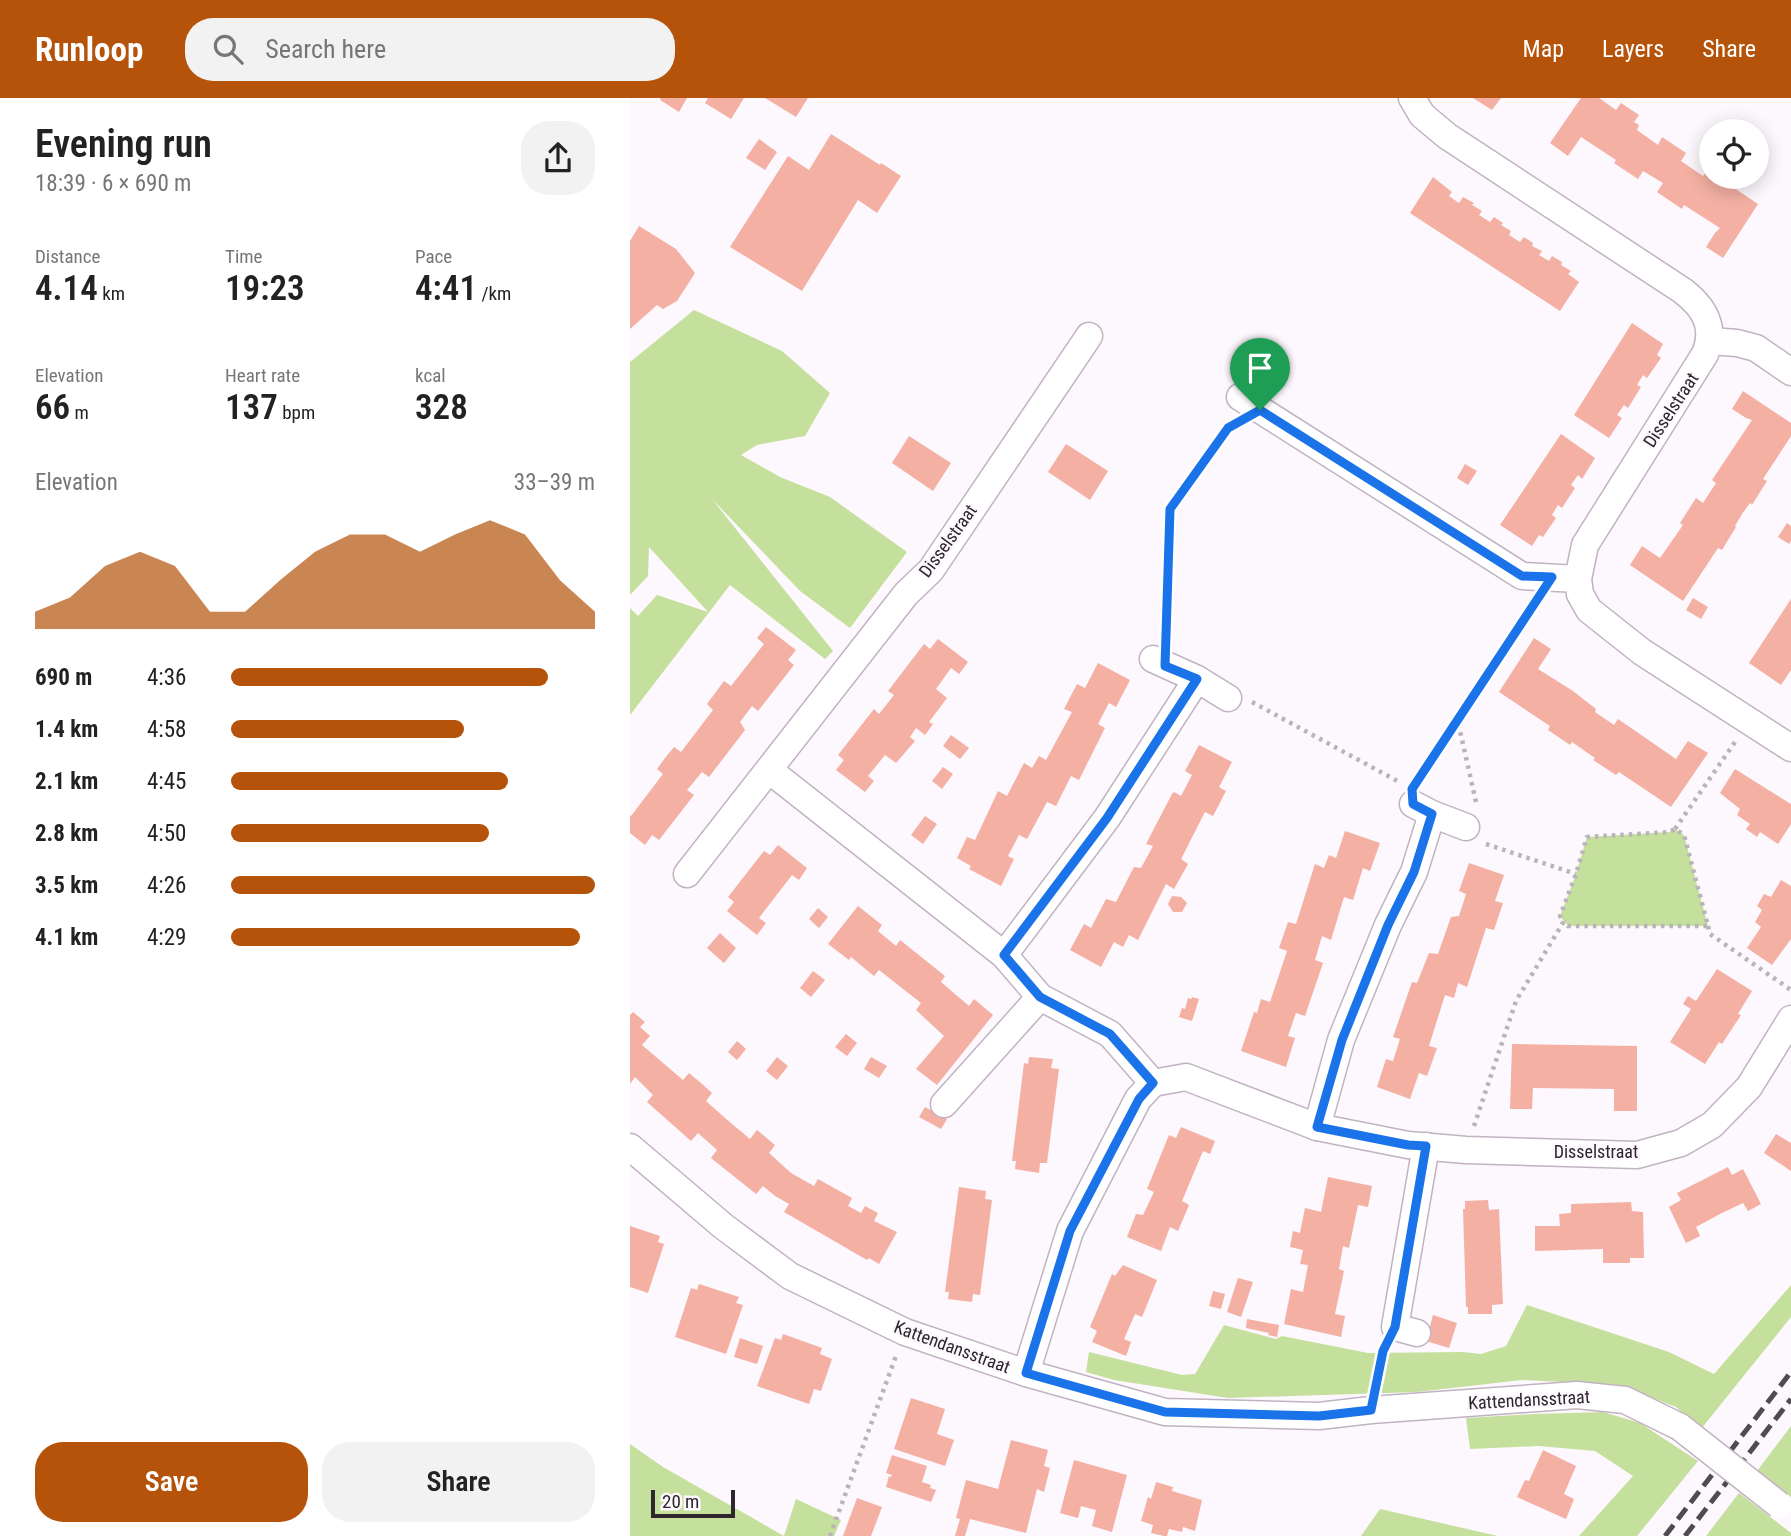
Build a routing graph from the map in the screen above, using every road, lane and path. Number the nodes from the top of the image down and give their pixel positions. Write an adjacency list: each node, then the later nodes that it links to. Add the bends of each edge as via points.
1 (1412, 98): 3 (street, via 1422,115 1447,136 1697,301 1709,326)
2 (1089, 336): 13 (street, Disselstraat, via 930,570 906,594)
3 (1710, 341): 4 (street, via 1756,348); 6 (street, Disselstraat)
4 (1791, 372)
5 (1250, 404): 6 (street, via 1522,576); 7 (path, via 1170,509)
6 (1565, 578): 10 (path); 11 (street, via 1589,610 1642,652)
7 (1159, 663): 8 (street)
8 (1197, 679): 9 (street); 20 (street, via 1107,818)
9 (1228, 698): 10 (path, via 1243,696 1412,789)
10 (1458, 722): 14 (path, via 1476,800)
11 (1749, 722): 12 (street); 15 (path)
12 (1791, 748)
13 (769, 770): 16 (street, Disselstraat); 20 (street)
14 (1466, 827): 17 (path, via 1468,839); 26 (street, via 1423,809 1414,872 1342,1040)
15 (1675, 829): 17 (path, via 1587,837); 19 (path, via 1684,835)
16 (687, 874)
17 (1576, 874): 18 (path, via 1560,916)
18 (1563, 921): 19 (path, via 1568,926); 29 (path, via 1516,1001)
19 (1708, 926): 21 (path, via 1710,934)
20 (1004, 955): 22 (street)
21 (1791, 990)
22 (1040, 997): 24 (street, via 1110,1034); 25 (street)
23 (1791, 1019): 29 (street, Disselstraat, via 1749,1087 1712,1125 1681,1143 1637,1155)
24 (1153, 1083): 26 (street, Disselstraat, via 1186,1077); 32 (street, via 1139,1099 1070,1231)
25 (944, 1104)
26 (1317, 1127): 27 (street, Disselstraat)
27 (1426, 1146): 29 (street, Disselstraat); 30 (street)
28 (630, 1147): 31 (street, Kattendansstraat, via 790,1276)
29 (1466, 1150)
30 (1406, 1330): 33 (path, via 1383,1351)
31 (905, 1332): 32 (street, Kattendansstraat); 35 (path)
32 (1026, 1373): 33 (street, Kattendansstraat, via 1165,1412 1319,1416)
33 (1371, 1410): 34 (street, Kattendansstraat, bridge, via 1577,1395 1625,1400 1680,1427)
34 (1785, 1509)
35 (830, 1536)

